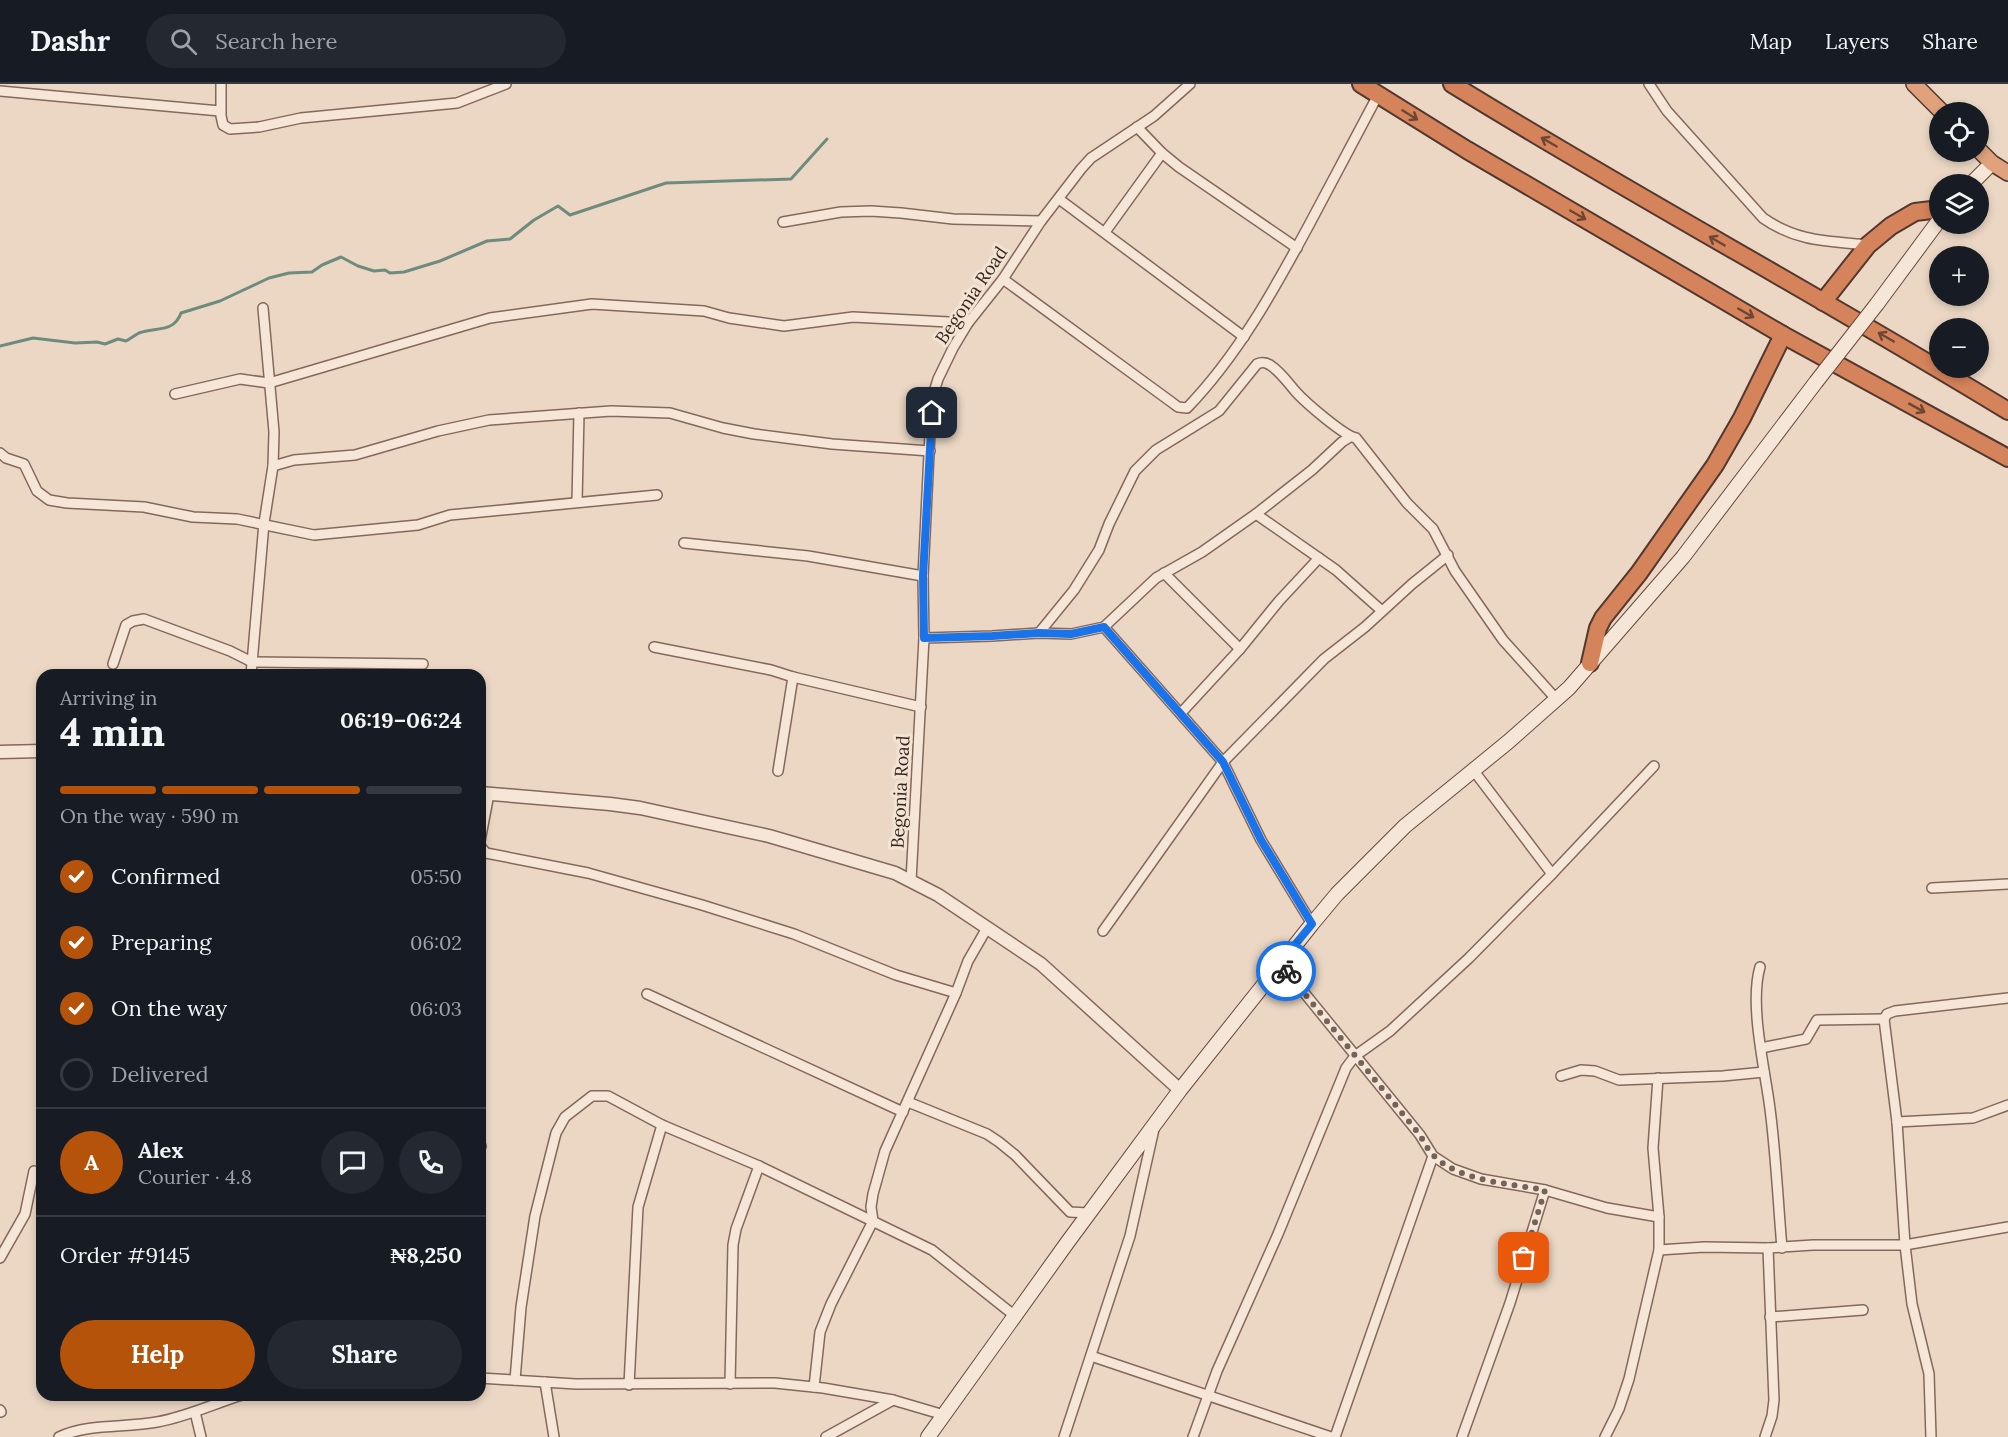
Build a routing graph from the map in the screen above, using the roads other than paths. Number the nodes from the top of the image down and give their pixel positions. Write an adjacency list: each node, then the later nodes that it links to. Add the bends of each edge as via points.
1 (221, 84): 11 (street)
2 (506, 84): 11 (street, via 457,103 301,118 259,127 230,129 223,125)
3 (1190, 84): 12 (street, Begonia Road)
4 (1361, 84): 9 (highway)
5 (1452, 84): 27 (highway, one-way to 5)
6 (1649, 84): 24 (street, via 1667,111 1763,218 1779,230 1817,240)
7 (1914, 84): 10 (highway)
8 (0, 91): 11 (street)
9 (1378, 95): 25 (street); 30 (highway, one-way to 30)
10 (1932, 102)
11 (220, 111)
12 (1137, 127): 13 (street); 18 (street, Begonia Road, via 1091,158)
13 (1162, 153): 22 (street); 25 (street)
14 (1989, 160): 15 (highway)
15 (1992, 163): 16 (main road); 17 (highway)
16 (1981, 174)
17 (2008, 174)
18 (1059, 199): 20 (street, Begonia Road); 22 (street)
19 (1929, 210): 24 (highway, via 1915,212)
20 (1041, 221): 21 (street, via 841,212); 26 (street, Begonia Road)
21 (783, 222)
22 (1105, 232): 31 (street)
23 (1929, 234): 57 (main road, bridge, via 1683,557)
24 (1868, 245): 27 (highway)
25 (1297, 248): 31 (street)
26 (1003, 279): 29 (street, Begonia Road); 31 (street, via 1178,407 1187,408 1211,383)
27 (1823, 302): 34 (highway, one-way to 27)
28 (263, 308): 32 (street)
29 (968, 323): 32 (street, via 853,317 784,326 704,311 592,304 490,318); 37 (street, Begonia Road, via 933,395)
30 (1783, 335): 39 (highway, one-way to 39); 57 (highway, via 1715,465 1603,618)
31 (1244, 338)
32 (269, 383): 33 (street, via 240,379); 40 (street)
33 (175, 394)
34 (2008, 411)
35 (579, 413): 37 (street, via 670,413 754,434); 40 (street, via 489,420 438,430 355,455 294,460); 42 (street)
36 (1350, 437): 43 (street); 46 (street, via 1356,438 1407,503 1433,529); 52 (street, via 1309,406 1268,363 1257,364 1219,411 1156,450 1135,471 1099,550 1074,590)
37 (930, 451): 49 (street, Begonia Road)
38 (0, 453): 44 (street, via 24,464 37,491 49,500 144,507 193,518)
39 (2008, 458)
40 (273, 466): 44 (street)
41 (657, 495): 42 (street)
42 (577, 502): 44 (street, via 450,515 418,525 314,535)
43 (1256, 514): 47 (street); 48 (street)
44 (264, 524): 56 (street)
45 (684, 543): 49 (street, via 808,556)
46 (1448, 555): 50 (street); 62 (street, via 1503,640)
47 (1319, 558): 50 (street); 55 (street)
48 (1164, 573): 51 (street); 55 (street)
49 (923, 576): 53 (street, Begonia Road)
50 (1382, 611): 67 (street, via 1324,659)
51 (1104, 627): 52 (street, via 1071,634); 64 (street)
52 (1039, 633): 53 (street)
53 (924, 638): 63 (street, Begonia Road)
54 (654, 647): 61 (street)
55 (1240, 649): 64 (street)
56 (252, 662): 58 (street, via 144,619 126,625); 59 (street); 60 (street)
57 (1590, 663): 62 (main road)
58 (113, 664)
59 (423, 664)
60 (251, 669)
61 (794, 677): 63 (street); 69 (street)
62 (1557, 700): 70 (main road)
63 (921, 706): 74 (street, Begonia Road)
64 (1180, 713): 67 (street)
65 (36, 751): 66 (street)
66 (0, 752)
67 (1223, 762): 77 (street, via 1261,840); 79 (street)
68 (1654, 766): 73 (street)
69 (778, 771)
70 (1474, 771): 73 (street); 77 (main road, via 1375,854)
71 (486, 793): 74 (street, via 640,808 769,836)
72 (486, 853): 82 (street, via 588,873 712,908)
73 (1552, 874): 87 (street, via 1469,958 1390,1031)
74 (911, 881): 78 (street)
75 (2008, 884): 76 (street)
76 (1932, 888)
77 (1312, 924): 80 (main road)
78 (987, 928): 82 (street); 91 (street, via 1041,964)
79 (1103, 931)
80 (1280, 963): 87 (street); 91 (main road)
81 (1760, 967): 86 (street, via 1755,982)
82 (956, 993): 92 (street)
83 (647, 994): 94 (street)
84 (2008, 998): 85 (street, via 1895,1011)
85 (1884, 1019): 86 (street, via 1817,1020 1806,1039); 95 (street)
86 (1761, 1047): 88 (street)
87 (1356, 1056): 98 (street); 121 (street, via 1342,1076)
88 (1764, 1072): 90 (street); 108 (street)
89 (1561, 1076): 90 (street, via 1581,1070 1619,1080)
90 (1658, 1078): 103 (street, via 1653,1149)
91 (1180, 1090): 96 (main road)
92 (908, 1102): 94 (street); 102 (street, via 987,1134 1015,1155 1070,1212)
93 (2008, 1105): 95 (street, via 1973,1118)
94 (903, 1112): 104 (street, via 876,1183 871,1207)
95 (1896, 1122): 106 (street)
96 (1156, 1123): 102 (main road); 114 (street, via 1130,1236)
97 (662, 1125): 99 (street); 116 (street, via 599,1095 592,1096 560,1124 535,1216); 118 (street, via 638,1207)
98 (1433, 1156): 101 (street, via 1480,1179); 133 (street)
99 (759, 1166): 104 (street); 119 (street, via 733,1245)
100 (34, 1171): 110 (street, via 25,1214)
101 (1545, 1190): 103 (street, via 1607,1208); 134 (street)
102 (1088, 1213): 112 (main road)
103 (1659, 1217): 109 (street)
104 (873, 1221): 112 (street, via 932,1250); 120 (street, via 820,1332)
105 (2008, 1227): 106 (street)
106 (1905, 1245): 108 (street); 137 (street, via 1912,1304 1929,1374)
107 (1768, 1248): 108 (street); 109 (street); 113 (street)
108 (1782, 1248)
109 (1659, 1250): 135 (street, via 1629,1379)
110 (0, 1258)
111 (1863, 1310): 113 (street)
112 (1015, 1316): 125 (main road)
113 (1770, 1317): 136 (street, via 1774,1400)
114 (1091, 1356): 121 (street); 131 (street)
115 (486, 1378): 116 (street)
116 (515, 1380): 117 (street)
117 (545, 1382): 118 (street); 128 (street)
118 (629, 1384): 119 (street)
119 (730, 1384): 120 (street)
120 (814, 1387): 122 (street)
121 (1208, 1395): 132 (street); 133 (street)
122 (893, 1400): 125 (street); 129 (street)
123 (218, 1401): 124 (street)
124 (195, 1412): 126 (street); 127 (street)
125 (944, 1415): 130 (main road)
126 (59, 1437)
127 (201, 1437)
128 (554, 1437)
129 (826, 1437)
130 (928, 1437)
131 (1064, 1437)
132 (1193, 1437)
133 (1333, 1437)
134 (1462, 1437)
135 (1605, 1437)
136 (1765, 1437)
137 (1931, 1437)

